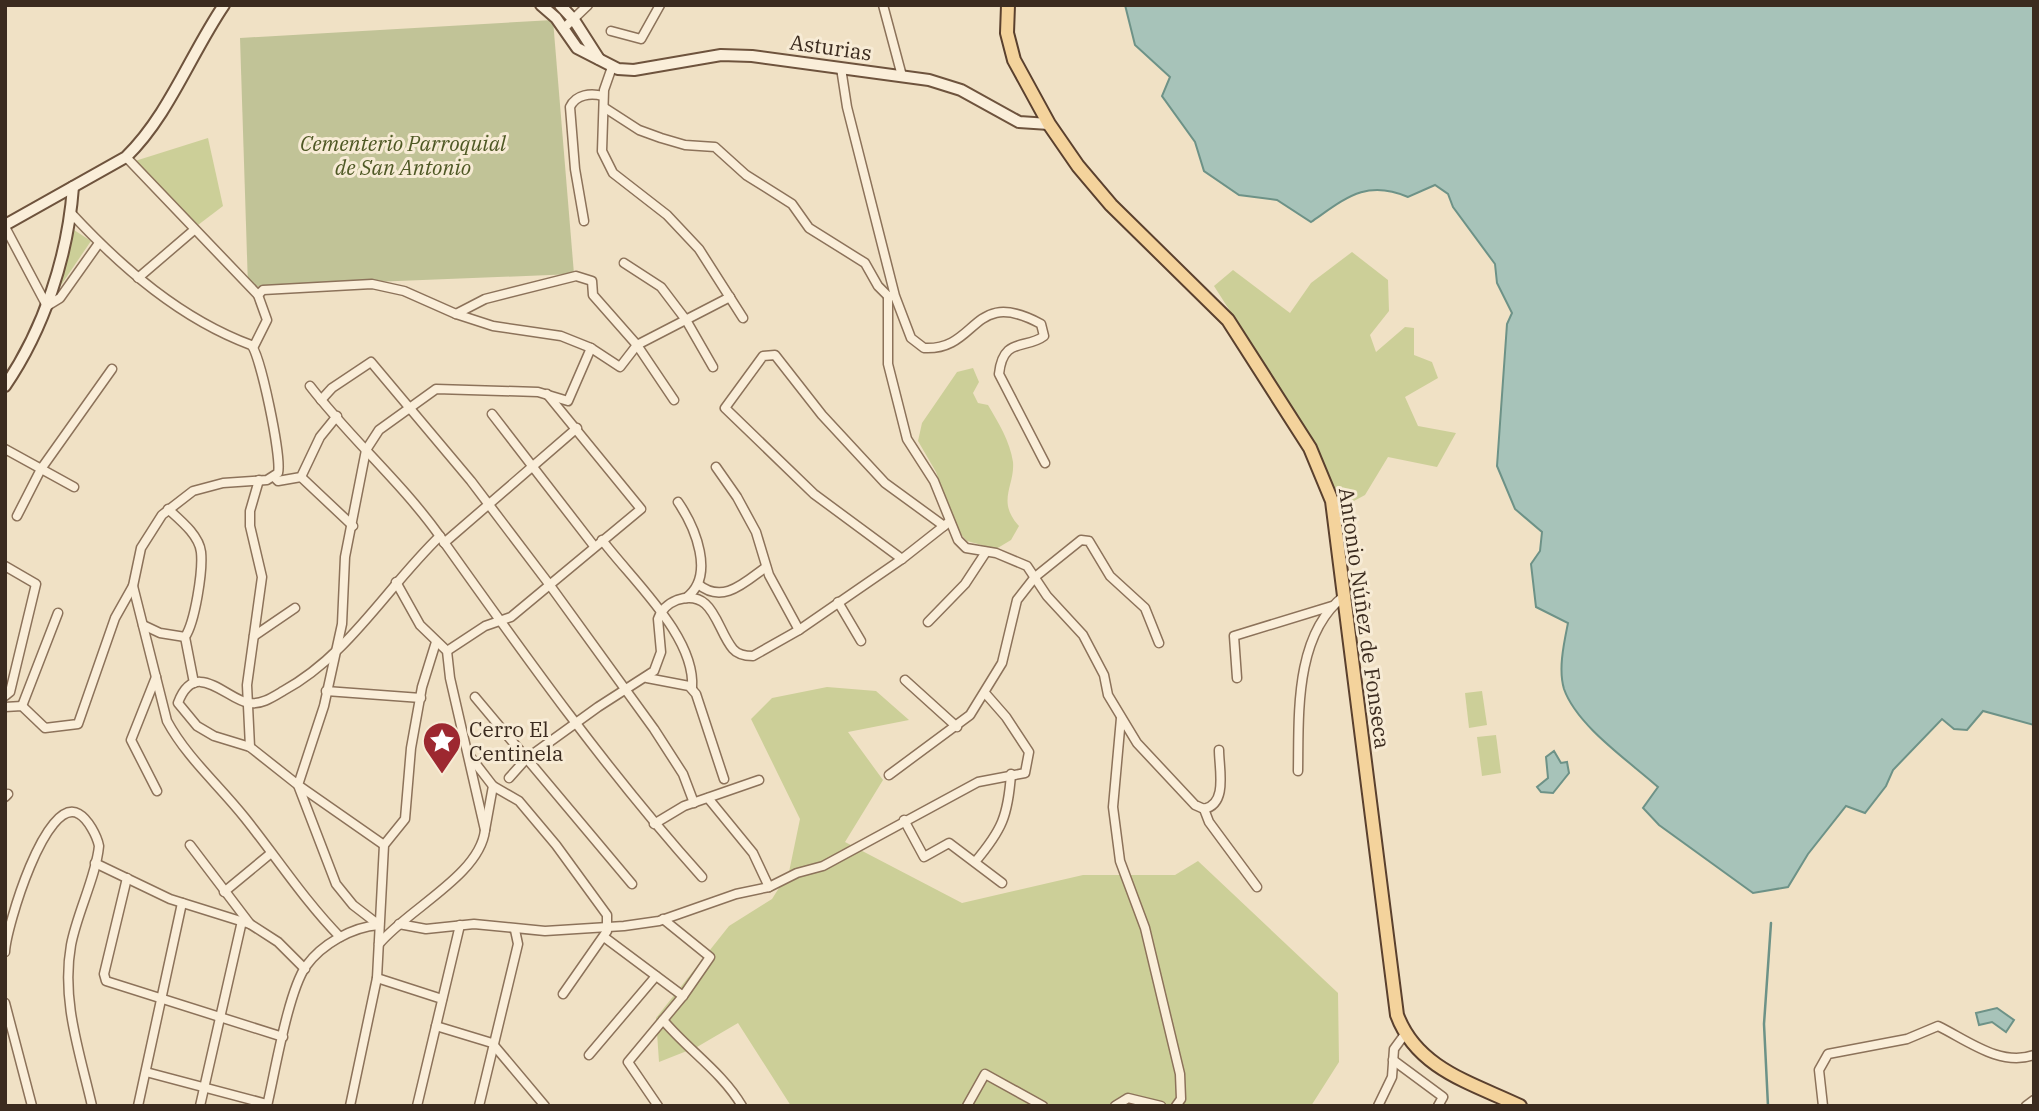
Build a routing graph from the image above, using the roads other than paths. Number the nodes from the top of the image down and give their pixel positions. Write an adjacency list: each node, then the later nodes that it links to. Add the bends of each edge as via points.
1 (224, 5): 18 (street, via 159,118)
2 (541, 5): 9 (street, Asturias)
3 (561, 5): 8 (street, Asturias)
4 (588, 5): 8 (street)
5 (660, 5): 10 (street, via 640,39)
6 (883, 5): 14 (street)
7 (1008, 5): 17 (main road, Antonio Núñez de Fonseca, via 1007,33 1014,60)
8 (574, 20): 9 (street); 11 (street, Asturias)
9 (564, 29): 11 (street, Asturias, via 577,48)
10 (611, 31)
11 (601, 61): 12 (street, Asturias)
12 (612, 67): 13 (street, Asturias, via 634,70 731,54); 15 (street)
13 (841, 68): 14 (street, Asturias); 28 (street)
14 (902, 76): 17 (street, Asturias, via 952,86 1018,122)
15 (603, 96): 16 (street); 21 (street, via 585,95 570,107)
16 (605, 108): 28 (street, via 639,130 685,145 715,148 746,175 792,204 809,228 865,263); 29 (street, via 602,151 613,173 678,226 704,255)
17 (1049, 124): 75 (main road, Antonio Núñez de Fonseca, via 1111,205 1228,320 1310,448 1332,501)
18 (126, 157): 19 (street); 23 (street)
19 (74, 187): 20 (street); 22 (street)
20 (71, 214): 24 (street); 30 (street)
21 (584, 221)
22 (5, 226): 30 (street)
23 (194, 230): 26 (street); 27 (street)
24 (99, 243): 26 (street); 30 (street, via 60,298)
25 (624, 263): 33 (street, via 661,288)
26 (138, 278): 35 (street, via 208,325)
27 (258, 295): 31 (street, via 263,290 372,284 404,290); 35 (street, via 267,320)
28 (892, 296): 50 (street, via 912,338 924,348 953,343 991,313 1023,316 1043,325 1042,338 1009,350 999,374); 62 (street, via 887,354 892,386 907,439 934,481)
29 (730, 297): 32 (street); 33 (street)
30 (47, 306): 39 (street, via 28,352)
31 (456, 314): 34 (street, via 485,299 576,276 592,281 593,295); 36 (street, via 493,326 561,335)
32 (743, 318)
33 (686, 320): 34 (street); 37 (street)
34 (636, 345): 36 (street, via 620,367); 43 (street)
35 (254, 346): 54 (street, via 277,434 279,468)
36 (591, 348): 41 (street, via 568,401)
37 (713, 367)
38 (112, 369): 53 (street)
39 (5, 386)
40 (310, 386): 42 (street)
41 (547, 394): 44 (street, via 436,389); 47 (street)
42 (321, 400): 44 (street, via 372,362); 46 (street)
43 (674, 400)
44 (410, 408): 49 (street, via 379,430); 59 (street)
45 (492, 414): 51 (street)
46 (337, 416): 49 (street); 55 (street)
47 (578, 428): 51 (street); 65 (street, via 641,509)
48 (5, 449): 53 (street)
49 (366, 450): 63 (street); 64 (street)
50 (1045, 463)
51 (534, 465): 59 (street); 65 (street)
52 (716, 467): 69 (street, via 756,532)
53 (41, 469): 57 (street); 61 (street)
54 (274, 477): 55 (street, via 278,481); 56 (street)
55 (301, 477): 63 (street)
56 (259, 480): 60 (street, via 207,486); 86 (street, via 250,511 262,576)
57 (74, 488)
58 (678, 502): 73 (street, via 697,543)
59 (490, 504): 64 (street); 72 (street)
60 (168, 509): 74 (street, via 141,548); 87 (street, via 187,527 201,550 192,626)
61 (17, 516)
62 (946, 524): 66 (street, via 966,548); 67 (street); 67 (street, via 885,483 775,355 764,356 725,408 814,494)
63 (353, 526): 91 (street, via 345,557)
64 (442, 540): 71 (street); 82 (street)
65 (598, 543): 72 (street); 81 (street)
66 (986, 551): 70 (street, via 1027,566); 83 (street, via 965,584)
67 (902, 559): 77 (street)
68 (5, 566): 102 (street, via 36,584 10,692)
69 (766, 567): 73 (street, via 728,592 713,593); 85 (street)
70 (1035, 577): 90 (street, via 1081,540 1089,541 1110,576 1145,608); 101 (street, via 1017,600 1002,663); 108 (street, via 1083,635)
71 (396, 582): 89 (street, via 420,625); 91 (street)
72 (549, 584): 82 (street); 99 (street)
73 (698, 584): 76 (street)
74 (133, 586): 84 (street); 106 (street, via 115,618 78,724 45,728)
75 (1344, 596): 78 (street); 165 (main road, Antonio Núñez de Fonseca, via 1393,996)
76 (686, 598): 81 (street, via 668,604); 85 (street, via 706,604 716,614 732,648 743,655 753,656)
77 (838, 602): 85 (street); 88 (street)
78 (1332, 606): 95 (street, via 1234,636); 115 (street, via 1306,664 1299,709)
79 (295, 608): 86 (street)
80 (58, 613): 106 (street)
81 (660, 613): 94 (street, via 661,657); 98 (street, via 687,653)
82 (499, 622): 92 (street, via 485,626); 109 (street)
83 (928, 622)
84 (143, 625): 87 (street); 93 (street)
85 (799, 631)
86 (254, 636): 105 (street, via 247,685)
87 (185, 637): 97 (street)
88 (861, 640)
89 (436, 642): 92 (street); 104 (street)
90 (1159, 643)
91 (336, 652): 100 (street); 105 (street, via 310,676 261,703)
92 (447, 652): 113 (street)
93 (156, 677): 123 (street, via 131,740); 132 (street, via 167,721 182,747 246,819)
94 (648, 678): 98 (street); 99 (street)
95 (1237, 678)
96 (905, 680): 110 (street)
97 (194, 683): 105 (street, via 214,685); 111 (street, via 182,690 178,702 185,713 214,736)
98 (692, 688): 119 (street)
99 (624, 690): 109 (street); 125 (street, via 683,774)
100 (326, 691): 104 (street); 121 (street)
101 (985, 693): 110 (street); 116 (street, via 1029,752 1025,773)
102 (5, 696)
103 (475, 697): 114 (street)
104 (421, 698): 131 (street, via 405,819)
105 (250, 704): 111 (street)
106 (22, 706): 107 (street)
107 (5, 707)
108 (1121, 718): 126 (street, via 1157,767 1195,806); 189 (street, via 1112,807 1120,861 1145,928 1180,1074 1181,1099)
109 (574, 724): 114 (street); 128 (street)
110 (957, 727): 117 (street)
111 (250, 747): 121 (street)
112 (1219, 750): 126 (street, via 1220,794)
113 (469, 755): 122 (street); 129 (street)
114 (526, 759): 118 (street); 138 (street)
115 (1298, 772)
116 (1011, 774): 127 (street, via 978,782); 133 (street, via 1005,820)
117 (889, 775)
118 (509, 778)
119 (724, 779)
120 (760, 780): 124 (street)
121 (298, 785): 131 (street); 146 (street, via 336,884)
122 (493, 786): 129 (street); 148 (street, via 519,802 556,845 604,911)
123 (157, 791)
124 (708, 798): 125 (street); 139 (street, via 753,853)
125 (694, 803): 128 (street)
126 (1204, 809): 140 (street)
127 (904, 820): 133 (street, via 924,857 949,842); 139 (street, via 823,866)
128 (654, 824): 135 (street)
129 (485, 830): 145 (street, via 482,847 469,866)
130 (190, 845): 141 (street)
131 (384, 845): 146 (street)
132 (270, 854): 141 (street); 150 (street)
133 (975, 862): 137 (street)
134 (95, 863): 136 (street); 153 (street, via 98,843 83,818 73,812 58,816 23,884); 177 (street, via 81,903 69,967 73,1031)
135 (702, 877)
136 (127, 878): 142 (street); 159 (street, via 104,978 111,985)
137 (1002, 883)
138 (632, 884)
139 (769, 887): 143 (street)
140 (1257, 887)
141 (224, 891): 144 (street)
142 (182, 903): 144 (street); 159 (street)
143 (663, 919): 148 (street); 158 (street, via 710,957)
144 (246, 923): 154 (street, via 278,942); 162 (street)
145 (398, 924): 147 (street, via 426,929); 152 (street)
146 (379, 925): 150 (street); 152 (street)
147 (460, 925): 149 (street); 160 (street)
148 (609, 926): 149 (street); 151 (street)
149 (515, 930): 167 (street, via 517,944)
150 (340, 937): 154 (street)
151 (604, 937): 155 (street); 157 (street)
152 (379, 944): 156 (street)
153 (5, 952)
154 (304, 970): 166 (street)
155 (656, 976): 158 (street); 168 (street)
156 (377, 978): 160 (street); 180 (street)
157 (563, 994)
158 (683, 996): 163 (street)
159 (160, 999): 162 (street); 171 (street)
160 (442, 999): 164 (street)
161 (5, 1003): 176 (street)
162 (220, 1017): 166 (street); 172 (street)
163 (663, 1020): 183 (street, via 628,1062); 184 (street, via 730,1087)
164 (436, 1026): 167 (street); 181 (street)
165 (1405, 1034): 170 (street); 192 (main road, Antonio Núñez de Fonseca, via 1433,1065)
166 (283, 1037): 175 (street)
167 (492, 1043): 174 (street); 182 (street)
168 (589, 1055)
169 (2034, 1055): 193 (street, via 2006,1057 1938,1027 1907,1039 1828,1054 1819,1070)
170 (1392, 1060): 190 (street, via 1392,1077); 191 (street, via 1443,1097)
171 (146, 1072): 172 (street); 178 (street)
172 (204, 1088): 175 (street); 179 (street)
173 (2034, 1100): 194 (street)
174 (542, 1103)
175 (267, 1105)
176 (32, 1106)
177 (92, 1106)
178 (138, 1106)
179 (200, 1106)
180 (350, 1106)
181 (417, 1106)
182 (478, 1106)
183 (658, 1106)
184 (742, 1106)
185 (967, 1106): 186 (street, via 985,1073)
186 (1043, 1106)
187 (1115, 1106): 188 (street, via 1128,1098)
188 (1161, 1106)
189 (1176, 1106)
190 (1378, 1106)
191 (1438, 1106)
192 (1520, 1106)
193 (1823, 1106)
194 (2026, 1106)

